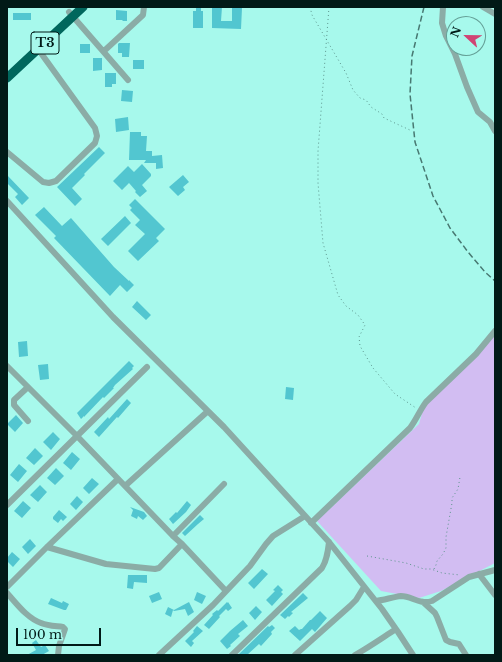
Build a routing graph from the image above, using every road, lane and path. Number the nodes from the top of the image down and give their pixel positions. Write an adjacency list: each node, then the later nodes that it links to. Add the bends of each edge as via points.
1 (83, 7): 7 (highway, T3)
2 (144, 7): 11 (street, via 143,15)
3 (310, 7): 9 (path)
4 (329, 7): 9 (path)
5 (442, 7): 16 (street, via 442,22 446,36 467,87 478,112 490,122)
6 (484, 7): 8 (street)
7 (72, 12): 10 (highway, T3); 11 (street)
8 (495, 14)
9 (327, 40): 15 (path, via 353,90 360,98 366,100 384,118); 24 (path, via 318,151 318,183 324,243 338,295 365,325 359,337 360,346 373,368 395,394)
10 (36, 47): 12 (highway, T3); 13 (highway, T3); 17 (street, via 95,128 97,136 95,143 56,181 49,184 43,182)
11 (104, 51): 14 (street)
12 (7, 70)
13 (7, 78)
14 (128, 80)
15 (412, 131)
16 (495, 131)
17 (7, 152)
18 (7, 202): 23 (street, via 113,317)
19 (495, 331): 24 (street)
20 (7, 366): 22 (street)
21 (147, 367): 26 (street)
22 (28, 387): 25 (street, via 13,403); 26 (street)
23 (208, 411): 30 (street); 32 (street)
24 (420, 411): 33 (street, via 410,428)
25 (28, 421)
26 (77, 436): 28 (street); 31 (street)
27 (460, 477): 39 (path, via 458,489 452,498 446,548)
28 (118, 479): 30 (street); 37 (street)
29 (224, 484): 34 (street)
30 (125, 486): 34 (street)
31 (7, 505)
32 (305, 516): 33 (street); 45 (street, via 273,536 250,566)
33 (311, 523): 35 (street)
34 (173, 536): 36 (street)
35 (329, 542): 44 (street); 53 (street, via 322,568)
36 (182, 544): 37 (street, via 155,569 106,564); 45 (street)
37 (47, 547): 43 (street)
38 (367, 556): 39 (path)
39 (433, 569): 42 (path)
40 (495, 570): 41 (street)
41 (479, 574): 42 (street); 47 (street)
42 (469, 577): 49 (street, via 432,600)
43 (7, 587)
44 (364, 587): 48 (street); 54 (street, via 350,606)
45 (226, 591): 52 (street)
46 (7, 593): 51 (street, via 35,620 64,627)
47 (495, 595)
48 (376, 601): 49 (street, via 401,596); 50 (street)
49 (423, 602): 57 (street, via 435,613 446,640 459,644)
50 (396, 629): 55 (street); 56 (street)
51 (58, 655)
52 (159, 655)
53 (232, 655)
54 (295, 655)
55 (355, 655)
56 (412, 655)
57 (466, 655)

